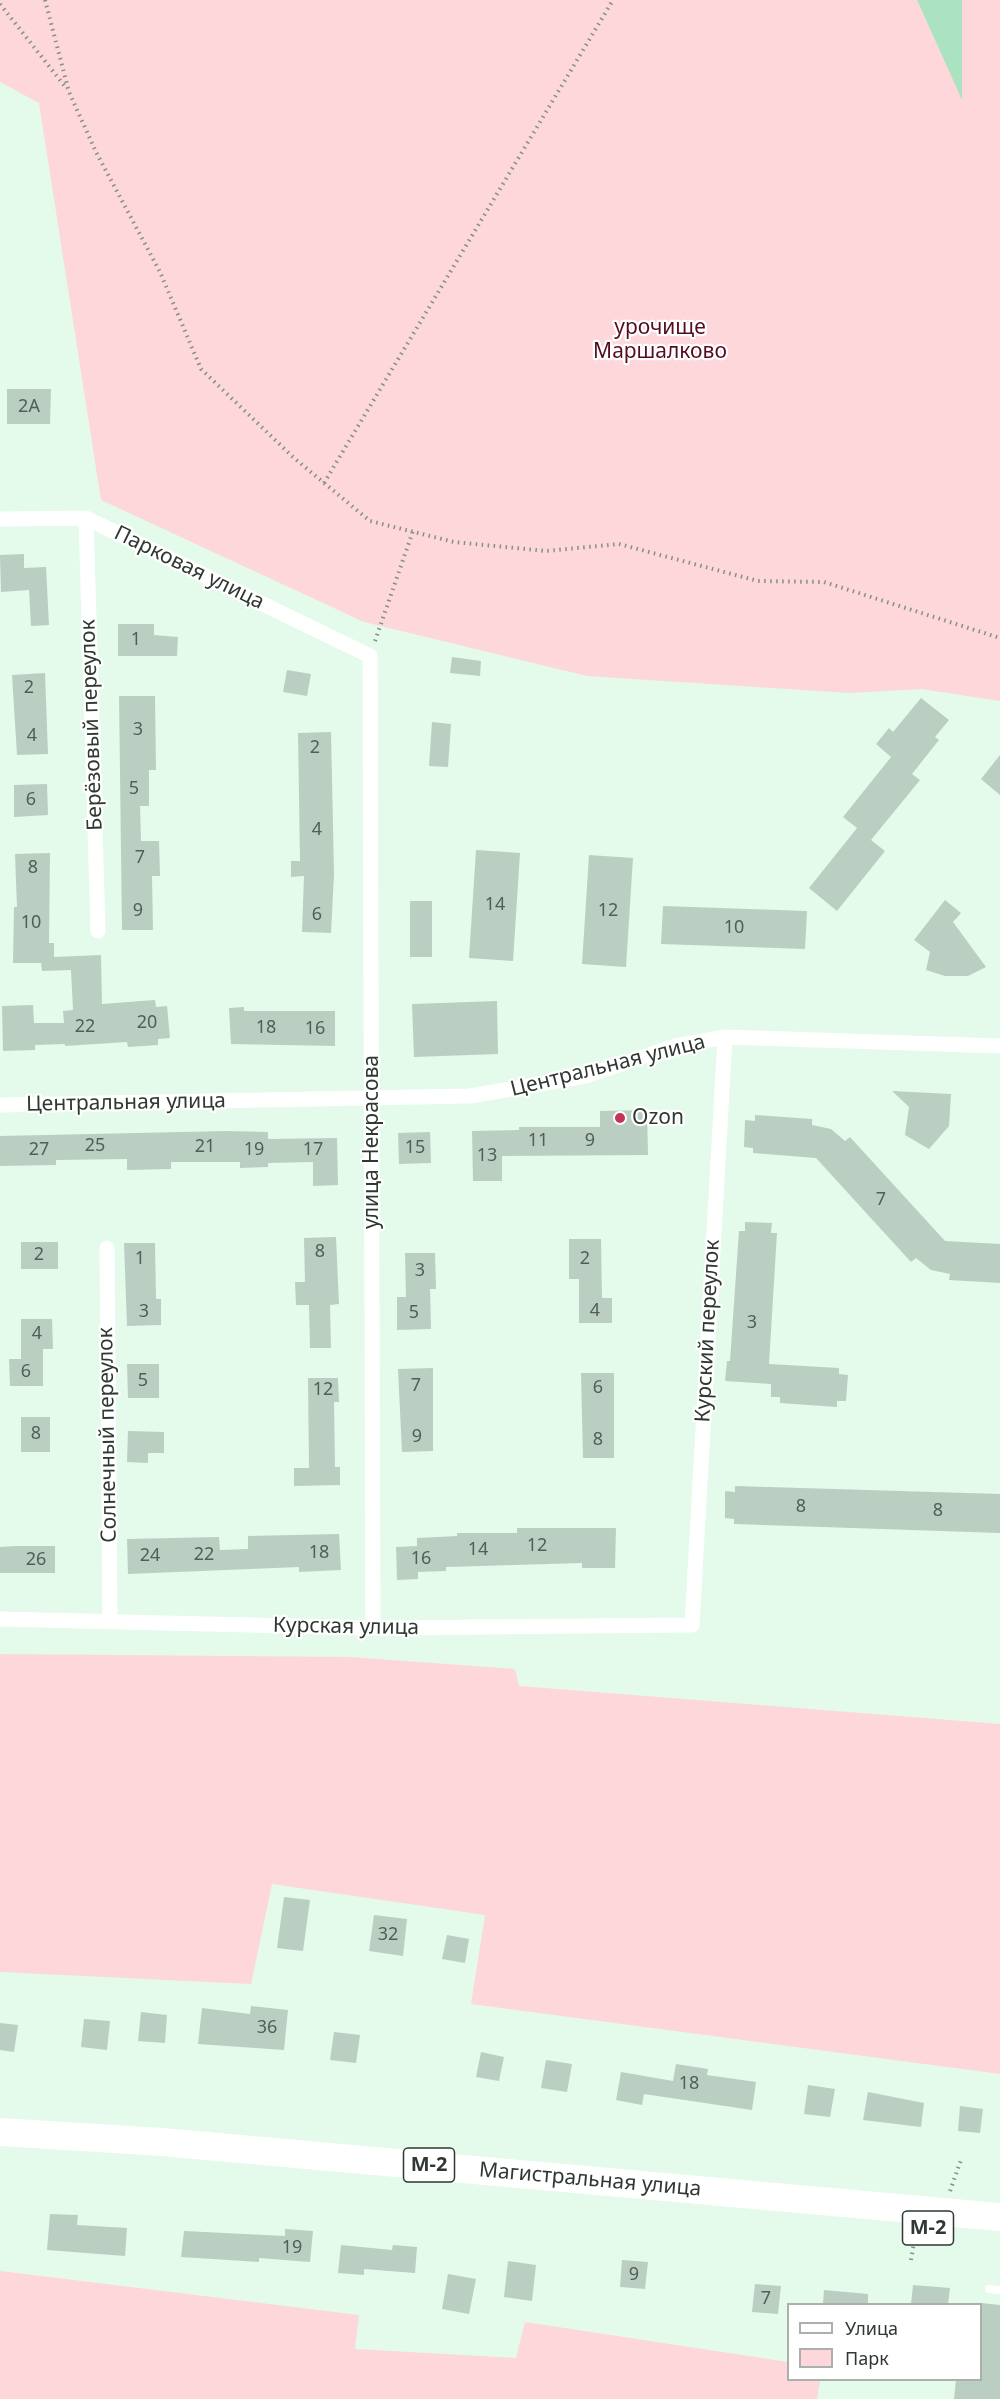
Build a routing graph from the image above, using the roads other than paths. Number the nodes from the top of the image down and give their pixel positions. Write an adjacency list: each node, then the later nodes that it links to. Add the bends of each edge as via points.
1 (86, 518): 2 (street, Парковая улица); 3 (street, Парковая улица); 4 (street, Берёзовый переулок)
2 (0, 519)
3 (370, 656): 7 (street, улица Некрасова)
4 (98, 931)
5 (725, 1037): 6 (street, Центральная улица); 7 (street, Центральная улица, via 675,1046 586,1076 509,1091); 12 (street, Курский переулок)
6 (1000, 1046)
7 (371, 1100): 8 (street, Центральная улица); 13 (street, улица Некрасова)
8 (0, 1105)
9 (107, 1248): 11 (street, Солнечный переулок)
10 (0, 1619): 11 (street, Курская улица)
11 (110, 1622): 13 (street, Курская улица)
12 (692, 1625): 13 (street, Курская улица)
13 (373, 1628)
14 (0, 2132): 16 (highway, Магистральная улица / М-2, via 162,2142)
15 (0, 2151): 17 (highway, Магистральная улица / М-2, via 184,2163)
16 (1000, 2217)
17 (1000, 2235)
18 (989, 2289): 19 (lane)
19 (1000, 2290)

